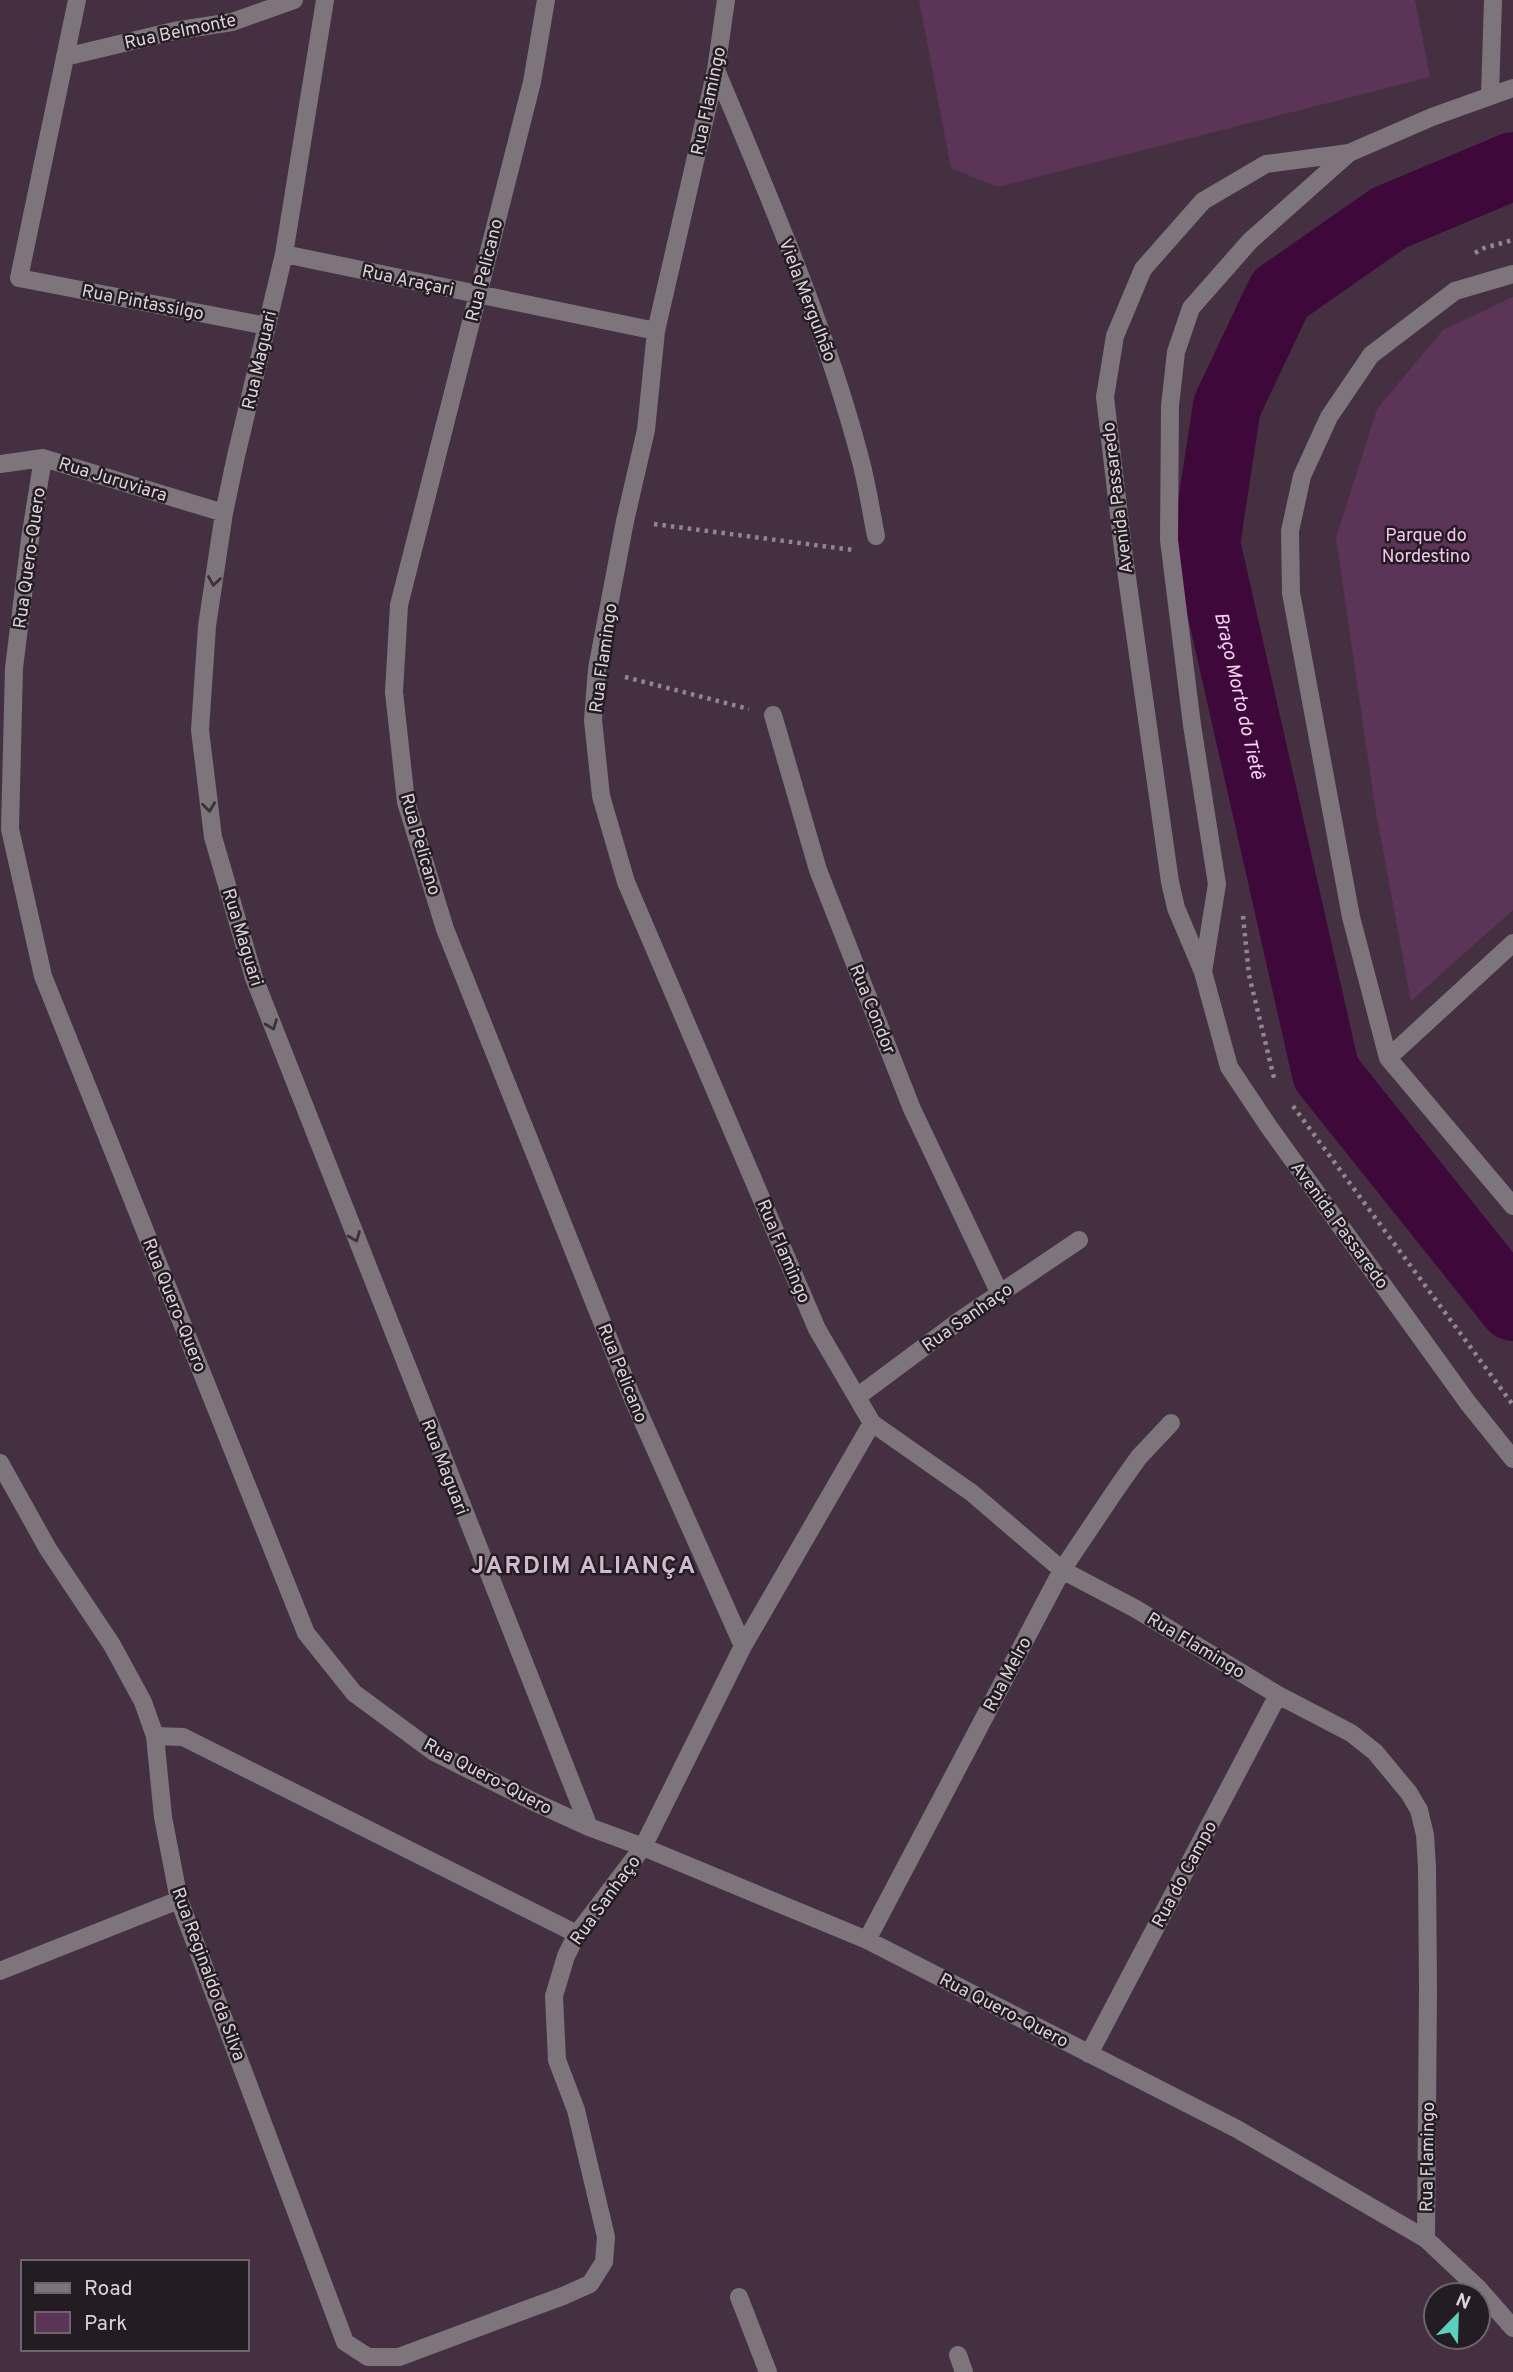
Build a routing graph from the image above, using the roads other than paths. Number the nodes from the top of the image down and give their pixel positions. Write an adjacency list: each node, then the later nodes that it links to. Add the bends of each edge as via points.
1 (77, 0): 7 (street)
2 (294, 0): 7 (street, Rua Belmonte, via 232,22)
3 (325, 0): 12 (street, Rua Maguari)
4 (546, 0): 14 (street, Rua Pelicano, via 533,82)
5 (726, 0): 8 (street, Rua Flamingo)
6 (1493, 0): 10 (street)
7 (65, 57): 15 (street, Rua Pintassilgo, via 19,278)
8 (716, 70): 16 (street, Rua Flamingo); 20 (street, Viela Mergulhão, via 835,371 861,460)
9 (1513, 88): 10 (street, Avenida Passaredo)
10 (1490, 95): 11 (street, Avenida Passaredo)
11 (1349, 153): 23 (street, Avenida Passaredo, via 1250,241 1191,308 1176,352 1170,406 1168,540 1217,884); 23 (street, Avenida Passaredo, via 1266,164 1203,201 1143,269 1115,336 1105,397 1125,563 1170,882)
12 (284, 254): 14 (street, Rua Araçari); 15 (street, Rua Maguari)
13 (1513, 274): 24 (street, via 1455,291 1371,355 1329,417 1302,476 1290,531 1291,593 1351,917)
14 (477, 295): 16 (street, Rua Araçari); 34 (street, Rua Pelicano, via 399,605 394,692 406,802 445,929 621,1371)
15 (267, 327): 19 (street, Rua Maguari)
16 (656, 331): 28 (street, Rua Flamingo, via 646,430 597,669 593,720 601,796 626,881 817,1329)
17 (43, 458): 18 (street, Rua Juruviara); 19 (street, Rua Juruviara); 37 (street, Rua Quero-Quero, via 14,668 10,829 43,976 306,1633 354,1693 434,1752)
18 (0, 464)
19 (224, 513): 37 (street, Rua Maguari, one-way to 37, via 207,626 200,730 213,837 254,978)
20 (876, 536)
21 (773, 715): 27 (street, Rua Condor, via 818,870 912,1109)
22 (1513, 943): 24 (street)
23 (1203, 972): 31 (street, Avenida Passaredo, via 1229,1067)
24 (1388, 1058): 25 (street)
25 (1513, 1206)
26 (1079, 1240): 27 (street, Rua Sanhaço)
27 (1000, 1294): 28 (street, Rua Sanhaço)
28 (857, 1397): 29 (street, Rua Flamingo)
29 (872, 1423): 33 (street, Rua Flamingo, via 972,1493); 34 (street, Rua Sanhaço)
30 (1171, 1423): 33 (street, Rua Melro, via 1139,1457)
31 (1513, 1460)
32 (0, 1463): 36 (street, Rua Reginaldo da Silva, via 48,1549 112,1645 143,1702)
33 (1062, 1570): 35 (street, Rua Flamingo); 41 (street, Rua Melro)
34 (743, 1646): 38 (street, Rua Sanhaço)
35 (1278, 1695): 43 (street, Rua do Campo); 44 (street, Rua Flamingo, via 1375,1752 1419,1810 1427,1867)
36 (155, 1736): 39 (street, Rua Reginaldo da Silva, via 163,1816); 40 (street, via 183,1737)
37 (589, 1827): 38 (street, Rua Quero-Quero)
38 (643, 1847): 40 (street, Rua Sanhaço); 41 (street, Rua Quero-Quero)
39 (179, 1900): 42 (street); 47 (street, Rua Reginaldo da Silva)
40 (578, 1934): 47 (street, Rua Sanhaço, via 554,1996 557,2060 576,2110 606,2237 604,2262 590,2284 399,2357 368,2357)
41 (867, 1940): 43 (street, Rua Quero-Quero)
42 (0, 1970)
43 (1089, 2054): 44 (street, Rua Quero-Quero, via 1237,2129)
44 (1426, 2239): 46 (street, Rua Quero-Quero)
45 (739, 2297): 48 (street)
46 (1513, 2328)
47 (345, 2342)
48 (768, 2372)

